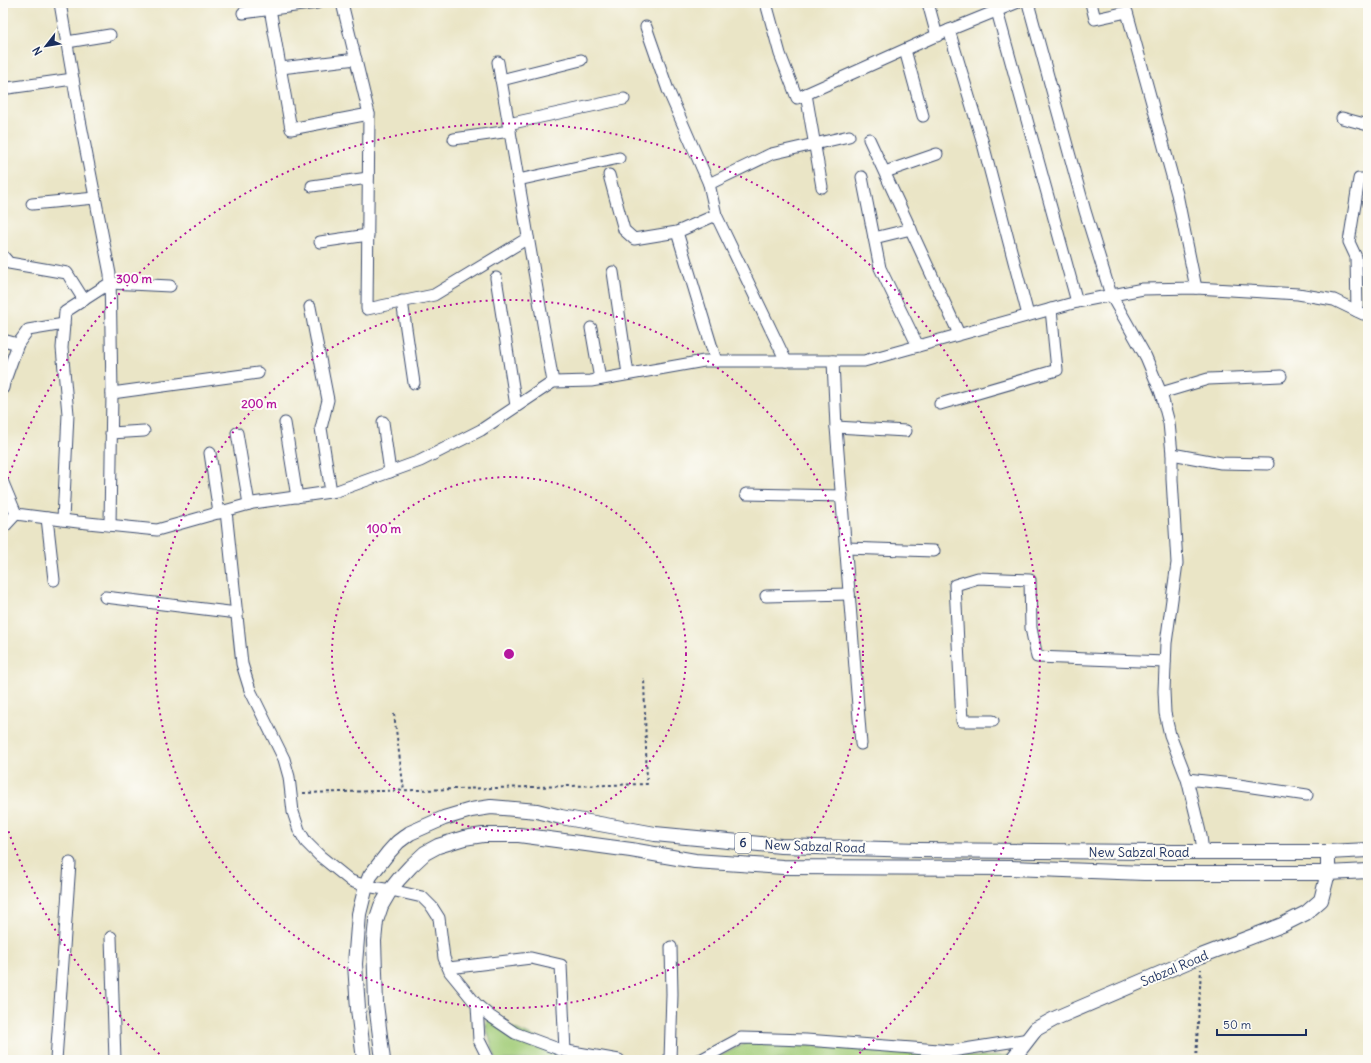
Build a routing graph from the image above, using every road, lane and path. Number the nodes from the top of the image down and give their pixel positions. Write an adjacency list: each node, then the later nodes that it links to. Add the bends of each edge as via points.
1 (60, 3): 16 (street)
2 (317, 3): 9 (street)
3 (342, 3): 18 (street)
4 (766, 3): 25 (street, via 780,54 797,98)
5 (928, 3): 15 (street)
6 (1016, 3): 10 (street)
7 (1028, 3): 62 (street)
8 (1091, 3): 61 (street, via 1095,19 1127,12 1177,194)
9 (270, 6): 11 (street); 21 (street)
10 (997, 11): 13 (street); 65 (street)
11 (243, 12)
12 (646, 27): 44 (street, via 668,90)
13 (949, 30): 15 (street); 69 (street, via 982,140)
14 (110, 35): 16 (street)
15 (937, 36): 17 (street)
16 (67, 42): 22 (street)
17 (905, 50): 25 (street); 28 (street)
18 (356, 59): 21 (street); 27 (street)
19 (581, 60): 23 (street)
20 (498, 62): 23 (street)
21 (281, 68): 27 (street, via 291,129)
22 (73, 79): 24 (street); 47 (street)
23 (501, 80): 31 (street)
24 (8, 88)
25 (806, 94): 35 (street)
26 (624, 99): 31 (street)
27 (369, 114): 41 (street)
28 (923, 116)
29 (1342, 118): 30 (street)
30 (1368, 125)
31 (509, 127): 34 (street); 43 (street)
32 (849, 136): 35 (street)
33 (869, 138): 38 (street)
34 (454, 139)
35 (814, 143): 44 (street, via 771,154); 46 (street)
36 (937, 154): 38 (street)
37 (619, 158): 43 (street)
38 (885, 172): 50 (street)
39 (609, 175): 51 (street, via 624,230 634,239)
40 (862, 177): 54 (street)
41 (368, 178): 45 (street); 52 (street)
42 (1368, 179): 68 (street, via 1359,179 1349,242 1356,257)
43 (518, 180): 53 (street)
44 (709, 184): 49 (street)
45 (312, 186)
46 (822, 187)
47 (95, 198): 48 (street); 59 (street)
48 (32, 204)
49 (716, 215): 51 (street); 77 (street)
50 (911, 229): 54 (street); 72 (street)
51 (676, 232): 76 (street)
52 (368, 235): 55 (street); 64 (street, via 367,309)
53 (528, 238): 64 (street, via 434,295); 83 (street)
54 (874, 238): 75 (street, via 880,268)
55 (320, 242)
56 (3, 256): 63 (street, via 9,263 67,273)
57 (613, 272): 80 (street)
58 (496, 278): 89 (street)
59 (110, 283): 60 (street); 63 (street); 86 (street)
60 (170, 286)
61 (1196, 288): 62 (street, via 1143,289); 68 (street, via 1306,295 1334,300)
62 (1111, 296): 65 (street); 87 (street, via 1146,358)
63 (84, 300): 70 (street, via 65,312)
64 (402, 302): 84 (street)
65 (1077, 302): 67 (street)
66 (310, 307): 102 (street, via 328,400 321,428)
67 (1051, 309): 69 (street); 88 (street, via 1057,370)
68 (1363, 312)
69 (1028, 315): 72 (street)
70 (64, 324): 74 (street, via 28,330); 110 (street, via 62,348 68,414)
71 (591, 328): 82 (street)
72 (960, 334): 75 (street)
73 (3, 340): 74 (street)
74 (18, 344): 85 (street)
75 (918, 346): 78 (street, via 864,361)
76 (716, 361): 77 (street); 80 (street)
77 (786, 361): 78 (street)
78 (833, 361): 92 (street)
79 (258, 374): 86 (street)
80 (628, 374): 82 (street)
81 (1281, 376): 87 (street, via 1208,378)
82 (600, 379): 83 (street)
83 (553, 382): 89 (street)
84 (414, 383)
85 (3, 388)
86 (112, 393): 95 (street)
87 (1161, 393): 98 (street, via 1169,423)
88 (940, 404)
89 (516, 406): 100 (street, via 480,430 420,461)
90 (383, 422): 100 (street)
91 (285, 424): 104 (street)
92 (836, 427): 94 (street); 105 (street)
93 (144, 431): 95 (street)
94 (906, 431)
95 (111, 433): 111 (street)
96 (237, 433): 106 (street)
97 (210, 453): 107 (street)
98 (1172, 454): 99 (street, via 1221,463); 120 (street, via 1177,562)
99 (1268, 464)
100 (390, 472): 102 (street)
101 (3, 483): 108 (street)
102 (331, 492): 104 (street)
103 (746, 494): 105 (street)
104 (297, 496): 106 (street)
105 (842, 496): 113 (street)
106 (249, 504): 107 (street)
107 (222, 512): 111 (street, via 157,530); 119 (street)
108 (16, 514): 109 (street); 112 (street)
109 (46, 518): 110 (street); 115 (street)
110 (63, 520): 111 (street)
111 (110, 525)
112 (3, 528)
113 (846, 548): 114 (street); 116 (street)
114 (934, 551)
115 (54, 580)
116 (849, 594): 117 (street); 124 (street)
117 (766, 596)
118 (105, 597): 119 (street)
119 (237, 613): 127 (street, via 242,664 250,690 284,759)
120 (1165, 662): 123 (street, via 1038,657 1031,628 1030,580 978,578 956,585 962,721); 125 (street, via 1165,714)
121 (644, 678): 126 (path, via 647,784)
122 (394, 714): 126 (path)
123 (993, 721)
124 (861, 744)
125 (1187, 780): 128 (street); 130 (street)
126 (404, 791): 127 (path)
127 (290, 794): 135 (street, via 293,812 306,842 350,881)
128 (1307, 795)
129 (1368, 850): 131 (main road)
130 (1203, 852): 131 (main road, New Sabzal Road / 6); 135 (main road, New Sabzal Road / 6, via 775,846 656,834 537,811 491,807 444,818 410,833 388,853 370,876)
131 (1328, 852): 134 (main road, Sabzal Road)
132 (70, 863): 144 (street)
133 (1368, 871): 134 (main road)
134 (1328, 873): 136 (main road, New Sabzal Road / 6, via 1144,873 1011,868 783,867 695,861 543,837 495,834 464,838 438,846 425,853 411,866); 139 (main road, Sabzal Road, via 1321,900 1306,913 1282,925)
135 (366, 886): 136 (street); 146 (main road, New Sabzal Road / 6, via 359,914 355,964)
136 (391, 890): 140 (street, via 422,897 432,907 439,918 444,958); 147 (main road, New Sabzal Road / 6, via 381,906 374,941 376,1004)
137 (111, 937): 145 (street)
138 (671, 947): 150 (street)
139 (1201, 956): 142 (main road, Sabzal Road, via 1056,1018 1036,1029); 153 (path)
140 (448, 968): 141 (street); 143 (street, via 531,958 561,965)
141 (477, 1005): 143 (street, via 516,1033); 148 (street, via 479,1040)
142 (1029, 1038): 151 (street, via 952,1050 741,1038); 152 (main road, Sabzal Road)
143 (565, 1051): 149 (street)
144 (56, 1060)
145 (115, 1060)
146 (364, 1060)
147 (383, 1060)
148 (489, 1060)
149 (619, 1060)
150 (670, 1060)
151 (697, 1060)
152 (1012, 1060)
153 (1196, 1060)

